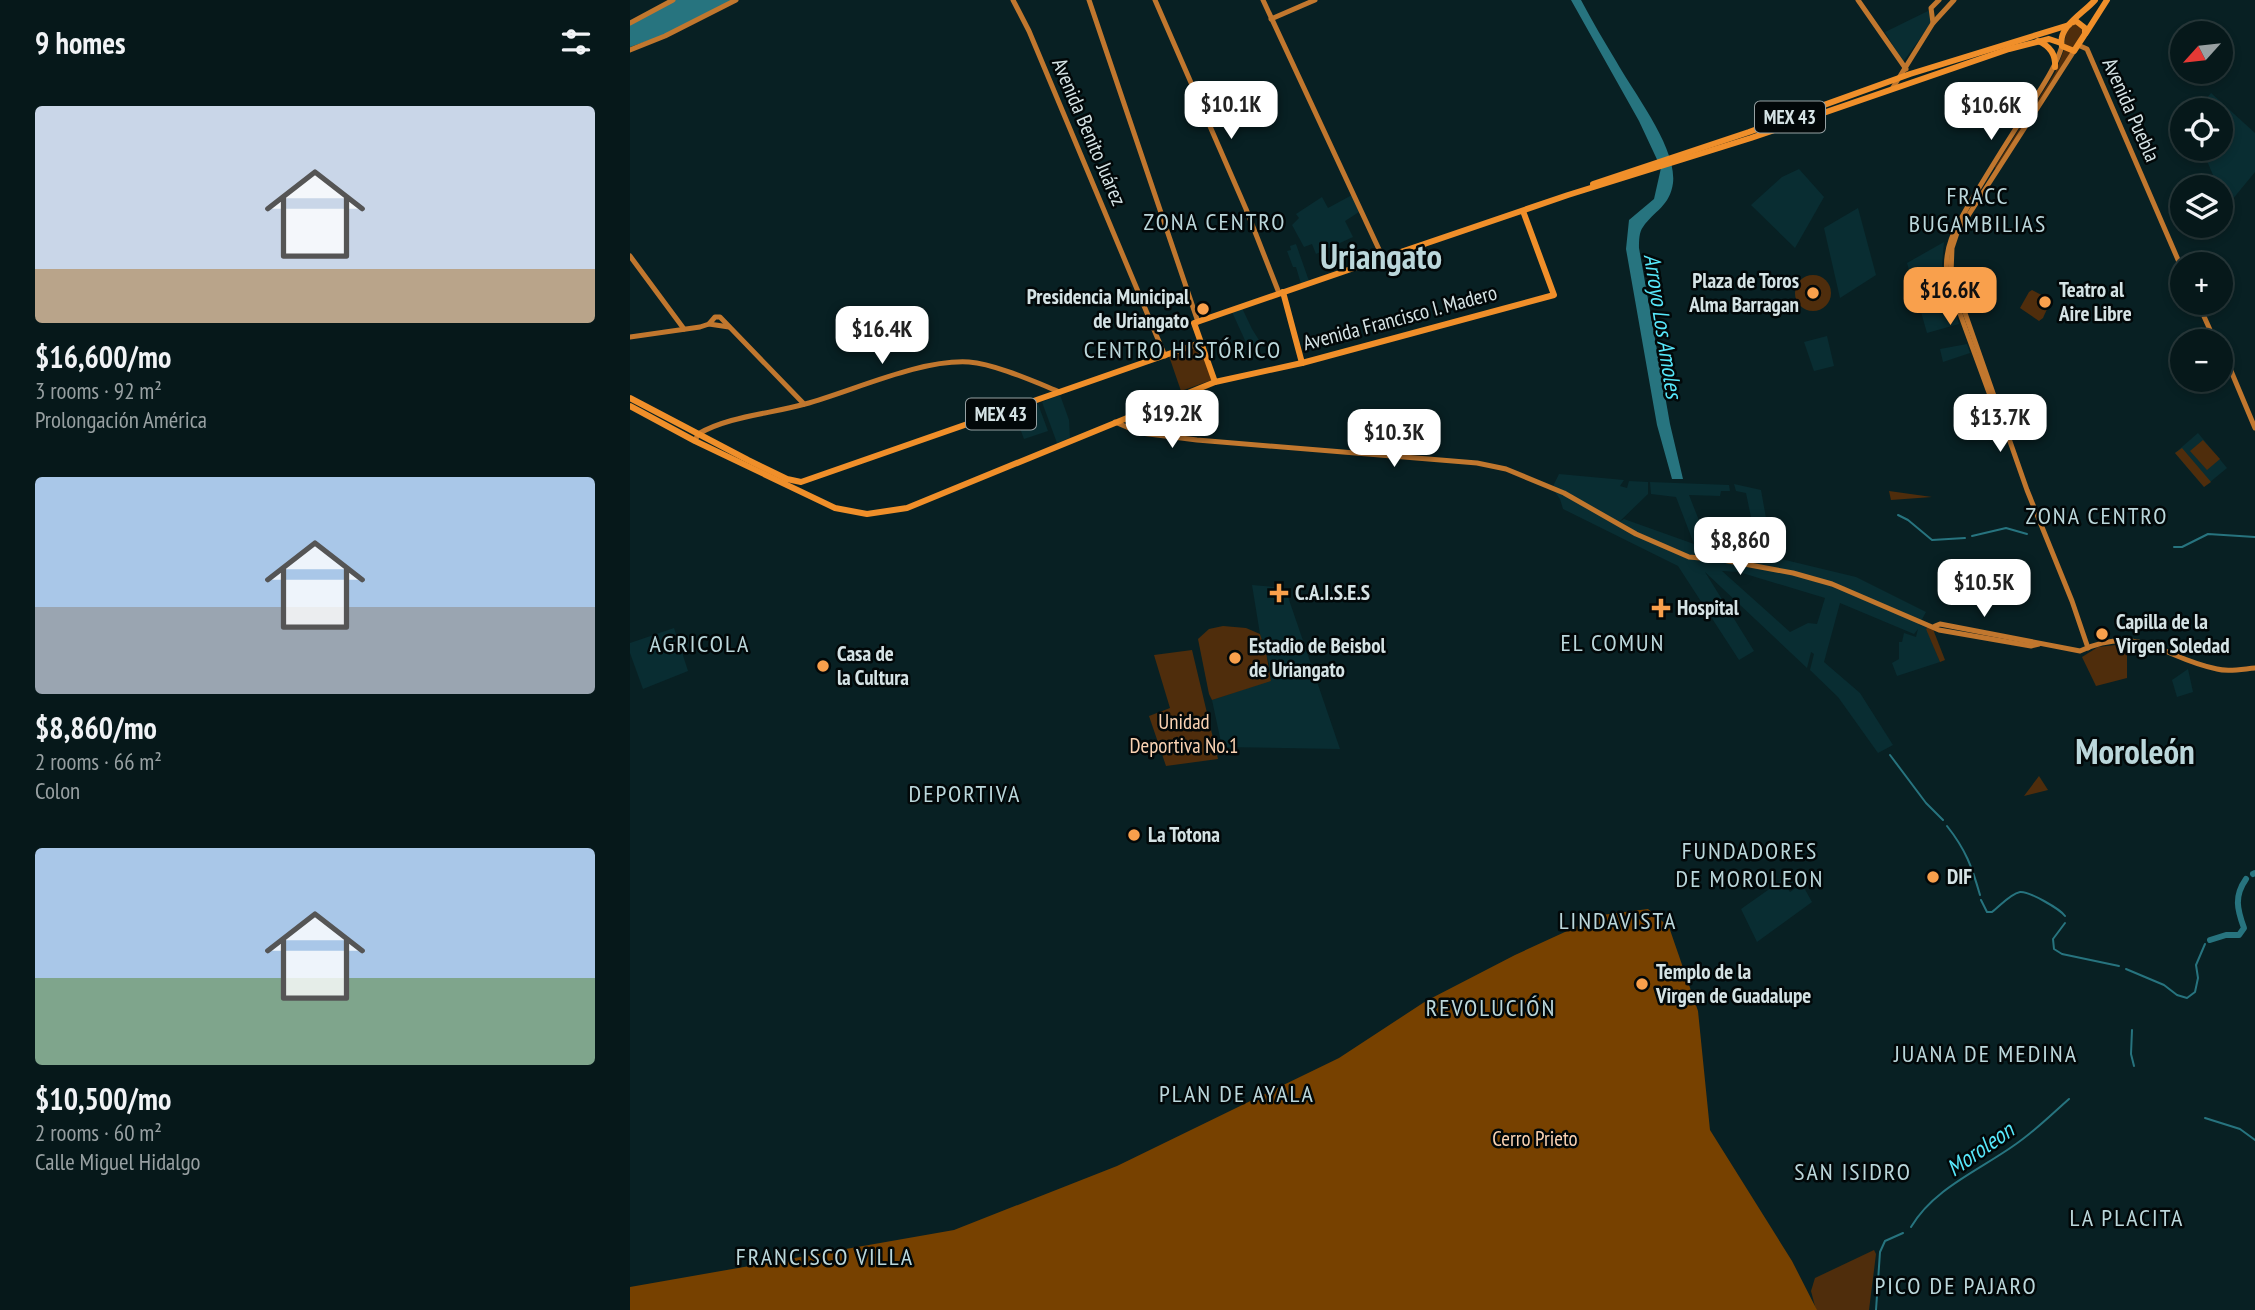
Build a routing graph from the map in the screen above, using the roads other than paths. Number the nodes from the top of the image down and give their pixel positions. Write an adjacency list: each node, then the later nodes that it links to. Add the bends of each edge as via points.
1 (673, 0): 16 (street)
2 (736, 0): 23 (street)
3 (1013, 0): 46 (street, Avenida Benito Juárez)
4 (1089, 0): 40 (street)
5 (1155, 0): 39 (street)
6 (1263, 0): 15 (street)
7 (1315, 0): 15 (street)
8 (1858, 0): 24 (street)
9 (1939, 0): 13 (street, via 1931,8)
10 (1954, 0): 14 (street)
11 (2095, 0): 18 (main road, MEX 43)
12 (2106, 0): 19 (main road)
13 (1932, 14): 14 (street); 17 (street)
14 (1939, 16): 17 (street)
15 (1271, 19): 38 (street)
16 (630, 23)
17 (1933, 23): 24 (street)
18 (2070, 24): 19 (main road, via 2081,23); 21 (main road, MEX 43); 26 (main road, MEX 43)
19 (2085, 36): 22 (main road); 36 (street, Avenida Puebla)
20 (2036, 41): 21 (main road, MEX 43, via 2049,39); 25 (main road, via 2051,49); 28 (main road, MEX 43)
21 (2061, 45): 22 (main road, MEX 43); 25 (street)
22 (2076, 48): 33 (street); 35 (street, Avenida Puebla, via 2087,48)
23 (630, 50)
24 (1905, 67): 26 (street); 27 (street)
25 (2055, 67): 32 (street)
26 (1910, 74): 27 (main road, MEX 43); 28 (main road)
27 (1899, 78): 29 (main road); 30 (street); 31 (main road, MEX 43)
28 (1915, 82): 29 (main road, MEX 43)
29 (1902, 86): 30 (main road, MEX 43)
30 (1892, 89): 31 (main road, MEX 43, via 1751,138)
31 (1669, 160): 34 (main road, MEX 43)
32 (1994, 163): 33 (street); 55 (street, via 1952,233 1946,260 1955,301)
33 (1996, 172): 55 (street, via 1957,233 1950,260 1953,283)
34 (1523, 211): 38 (main road, MEX 43); 47 (main road, Avenida Francisco I. Madero / MEX 43, via 1554,295)
35 (2176, 252)
36 (2177, 252)
37 (630, 256): 43 (street)
38 (1383, 258): 39 (main road, MEX 43)
39 (1281, 293): 40 (main road, MEX 43); 47 (main road)
40 (1196, 322): 45 (main road)
41 (709, 324): 42 (street); 42 (street, via 720,317); 43 (street)
42 (729, 327): 53 (street)
43 (684, 329): 44 (street)
44 (630, 337)
45 (1200, 343): 46 (main road, MEX 43); 49 (main road)
46 (1165, 356): 51 (main road, MEX 43)
47 (1303, 363): 49 (main road, Avenida Francisco I. Madero / MEX 43)
48 (2233, 376): 57 (street)
49 (1215, 382): 56 (main road, MEX 43)
50 (2233, 384): 58 (street)
51 (1060, 392): 53 (street, via 967,362 904,373); 60 (main road, MEX 43, via 800,482)
52 (630, 398): 59 (main road, MEX 43)
53 (804, 404): 59 (street, via 712,426)
54 (630, 406): 59 (main road, MEX 43)
55 (1998, 408): 61 (street)
56 (1115, 422): 60 (main road, MEX 43, via 906,508 878,514 835,508); 61 (street, via 1141,433 1506,469 1689,557 1793,573 1935,626 2072,650)
57 (2255, 428)
58 (2255, 436)
59 (696, 438): 60 (main road, MEX 43)
60 (747, 463)
61 (2088, 648): 62 (street, via 2100,643 2147,643 2218,670)
62 (2255, 668)

